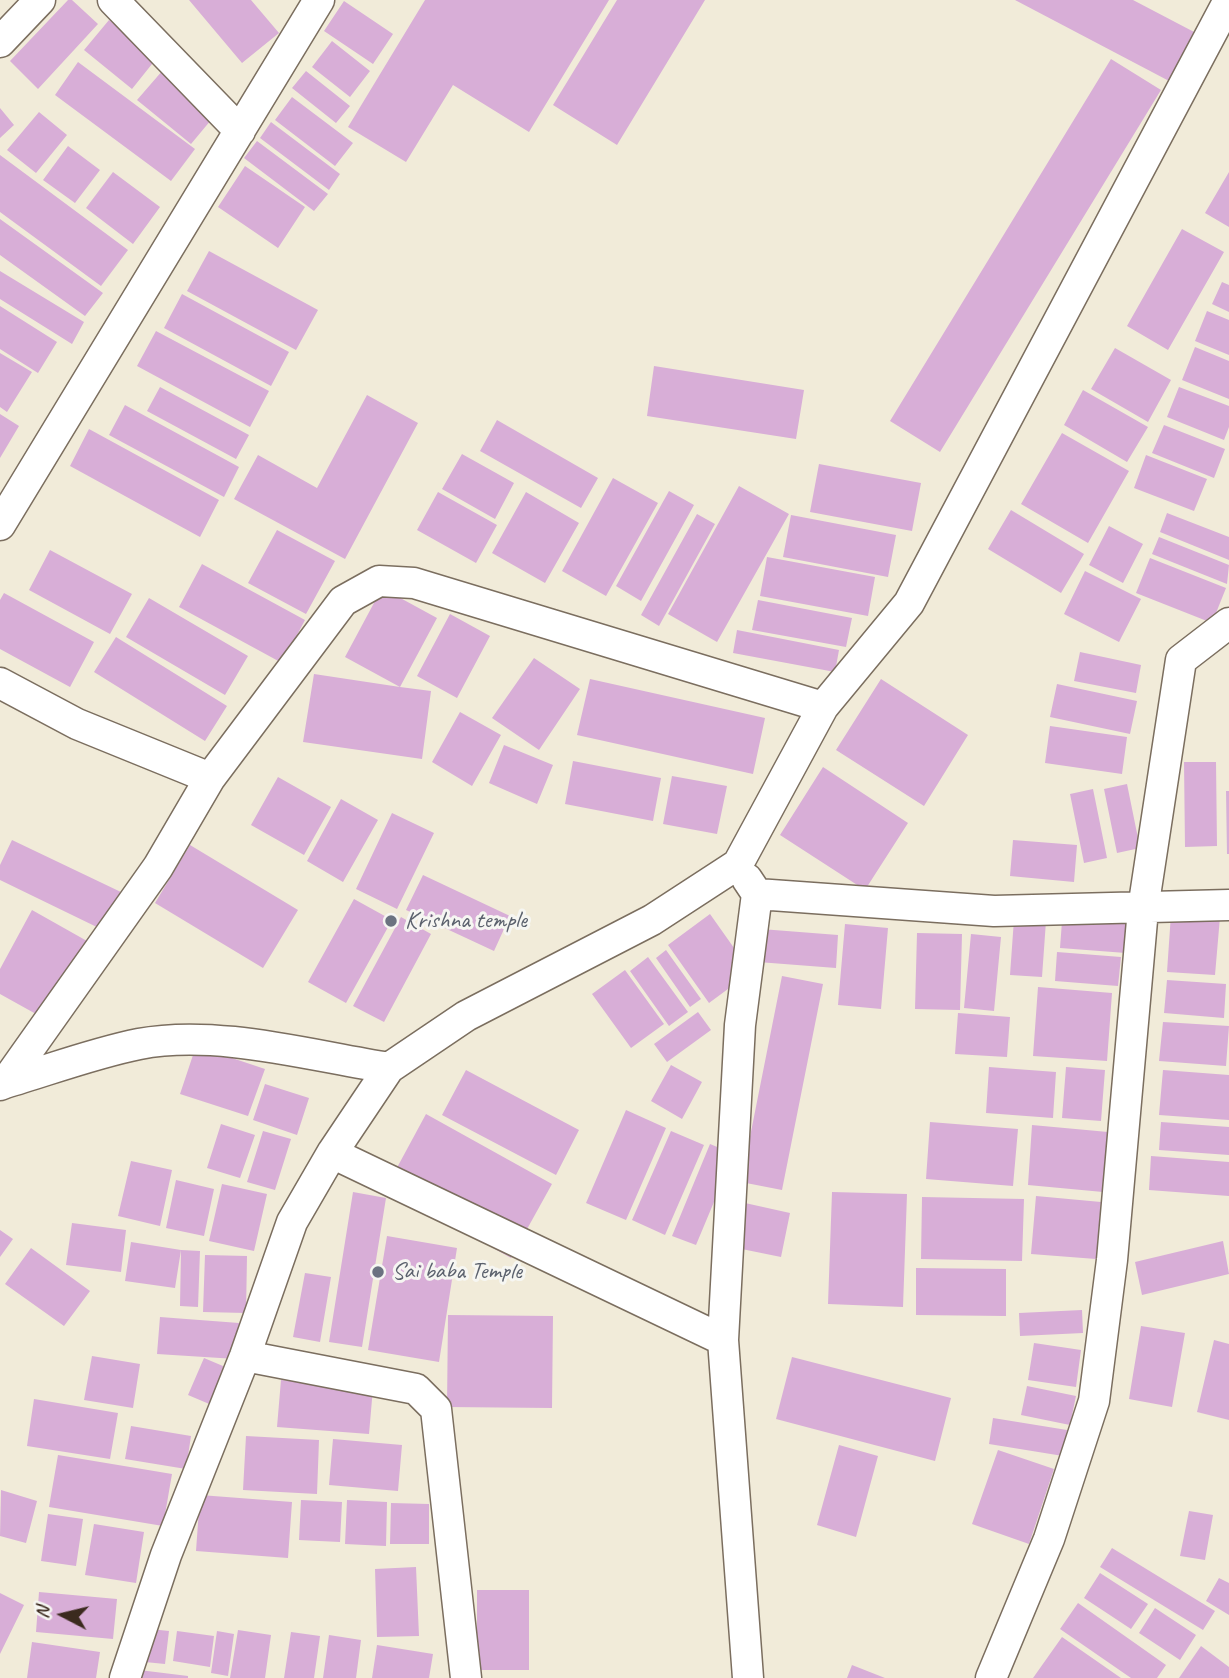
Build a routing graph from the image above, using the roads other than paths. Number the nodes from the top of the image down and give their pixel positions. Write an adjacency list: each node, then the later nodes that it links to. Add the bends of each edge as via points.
1 (40, 0): 5 (street)
2 (113, 0): 6 (street)
3 (319, 0): 6 (street)
4 (1229, 0): 10 (street, via 909,603)
5 (0, 42)
6 (240, 131): 7 (street)
7 (0, 525)
8 (1229, 623): 15 (street, via 1181,660)
9 (0, 683): 11 (street, via 76,724)
10 (823, 707): 11 (street, via 414,583 379,581 343,601); 12 (street)
11 (210, 778): 17 (street, via 158,867)
12 (737, 864): 13 (street); 16 (street, via 652,920 466,1016)
13 (757, 894): 15 (street, via 994,911); 19 (street, via 740,1025)
14 (1229, 905): 15 (street)
15 (1143, 909): 24 (street, via 1112,1260 1094,1401 1049,1539)
16 (389, 1068): 17 (street, via 216,1040 186,1041 140,1044); 18 (street)
17 (2, 1084)
18 (332, 1153): 19 (street); 20 (street, via 292,1222)
19 (723, 1340): 23 (street)
20 (245, 1356): 21 (street, via 166,1555); 22 (street, via 416,1389 436,1409)
21 (125, 1678)
22 (466, 1678)
23 (748, 1678)
24 (991, 1678)

